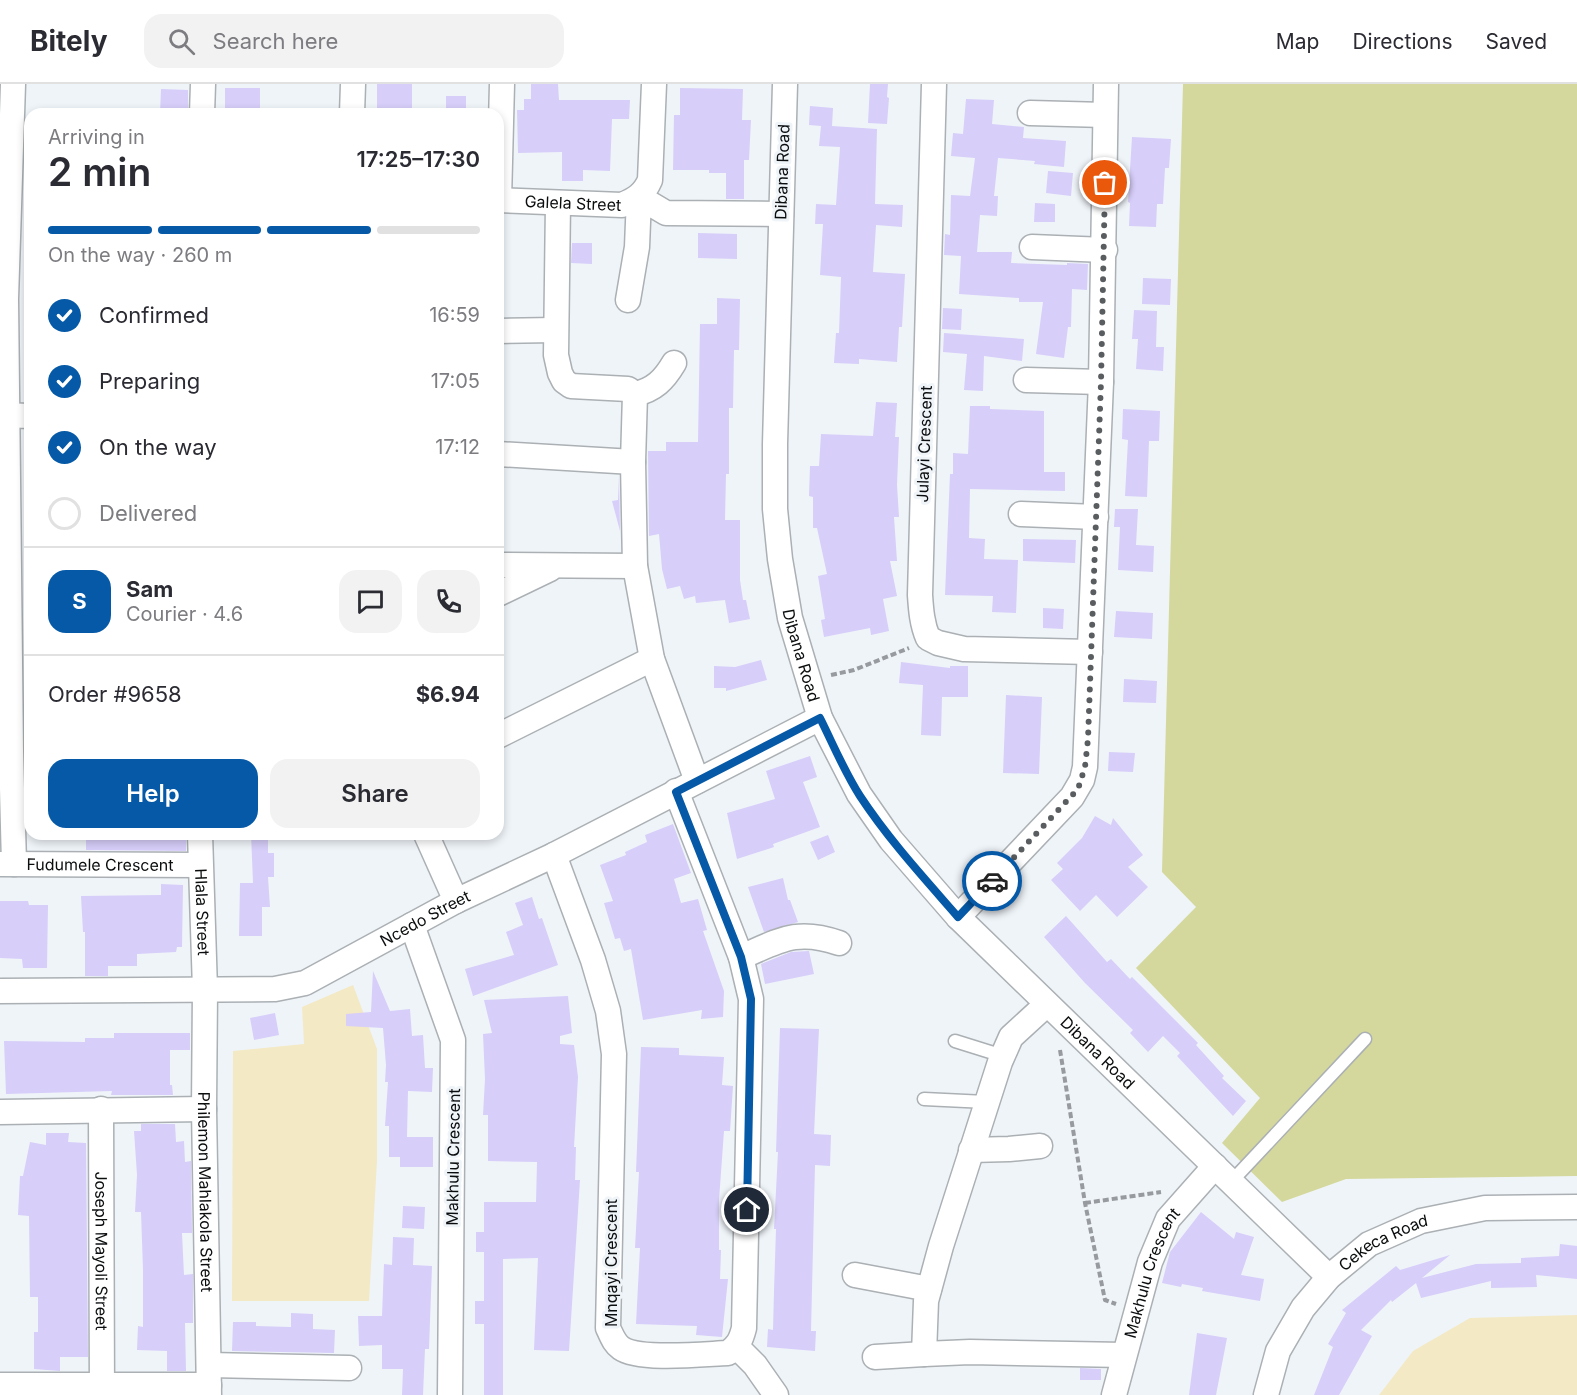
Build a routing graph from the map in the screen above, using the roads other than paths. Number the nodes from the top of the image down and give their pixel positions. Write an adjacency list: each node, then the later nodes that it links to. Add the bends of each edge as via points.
1 (13, 84): 15 (street)
2 (203, 84): 10 (street)
3 (353, 84): 11 (street)
4 (502, 84): 12 (street)
5 (648, 84): 6 (street, Galela Street)
6 (654, 84): 16 (street, Galela Street, via 650,180)
7 (785, 84): 19 (street, Dibana Road)
8 (934, 84): 41 (street, Julayi Crescent, via 921,614 928,638 948,647)
9 (1106, 84): 14 (street)
10 (201, 108)
11 (352, 108)
12 (501, 108)
13 (1030, 112): 14 (street)
14 (1105, 115): 21 (street)
15 (5, 176): 22 (street)
16 (639, 196): 18 (street, Galela Street, via 622,205); 19 (street, via 666,213); 23 (street, via 637,247)
17 (504, 200): 18 (street, Galela Street)
18 (558, 203): 24 (street)
19 (781, 214): 43 (street, Dibana Road, via 775,509 790,618)
20 (1032, 247): 21 (street)
21 (1105, 250): 28 (street)
22 (3, 299): 30 (street)
23 (628, 300)
24 (555, 330): 25 (street); 29 (street, via 556,355 564,381 571,386 628,389)
25 (504, 331)
26 (674, 363): 29 (street, via 658,385)
27 (1026, 380): 28 (street)
28 (1101, 382): 35 (street)
29 (635, 394): 32 (street)
30 (12, 415): 33 (street)
31 (504, 454): 32 (street)
32 (633, 462): 38 (street)
33 (4, 501): 40 (street)
34 (1021, 514): 35 (street)
35 (1096, 517): 41 (street)
36 (504, 565): 37 (street)
37 (555, 566): 38 (street); 39 (street)
38 (635, 566): 42 (street)
39 (504, 591)
40 (5, 623): 45 (street)
41 (1090, 652): 53 (street, via 1087,758 1078,789)
42 (652, 659): 44 (street); 46 (street)
43 (820, 718): 46 (street, Ncedo Street); 53 (street, Dibana Road, via 865,803 891,840)
44 (504, 733)
45 (5, 751): 50 (street)
46 (687, 786): 49 (street, Ncedo Street); 56 (street)
47 (200, 840): 51 (street, Hlala Street)
48 (429, 840): 52 (street)
49 (554, 855): 52 (street, Ncedo Street); 75 (street, Mnqayi Crescent, via 593,960 608,1011 614,1054 608,1328 622,1349 639,1355 728,1353)
50 (7, 864): 51 (street, Fudumele Crescent)
51 (200, 865): 57 (street, Hlala Street)
52 (456, 901): 54 (street, Ncedo Street)
53 (958, 917): 59 (street, Dibana Road)
54 (412, 925): 57 (street, Ncedo Street, via 305,983); 83 (street, Makhulu Crescent, via 453,1040)
55 (839, 943): 56 (street, via 818,936 787,937)
56 (741, 957): 75 (street, via 752,1020 744,1328)
57 (204, 990): 58 (street, Ncedo Street); 66 (street, Philemon Mahlakola Street)
58 (0, 991)
59 (1050, 1006): 62 (street, via 1011,1037); 70 (street, Dibana Road)
60 (1365, 1040): 70 (lane)
61 (955, 1041): 62 (lane)
62 (1002, 1056): 64 (street)
63 (924, 1099): 64 (lane)
64 (986, 1102): 69 (street)
65 (101, 1109): 66 (street); 67 (street); 82 (street, Joseph Mayoli Street)
66 (204, 1109): 80 (street, Philemon Mahlakola Street)
67 (0, 1112)
68 (1040, 1146): 69 (street)
69 (971, 1150): 74 (street)
70 (1223, 1174): 73 (street, Dibana Road); 77 (street, Makhulu Crescent, via 1195,1187 1168,1219 1150,1262)
71 (1577, 1207): 73 (street, Cekeca Road, via 1485,1208 1421,1221 1369,1244)
72 (855, 1275): 74 (street)
73 (1329, 1277): 86 (street, Cekeca Road, via 1303,1308 1278,1351)
74 (929, 1289): 76 (street)
75 (736, 1347): 84 (street)
76 (924, 1354): 77 (street); 78 (street)
77 (1124, 1356): 85 (street, Makhulu Crescent)
78 (875, 1357)
79 (349, 1368): 80 (street)
80 (209, 1382): 82 (street)
81 (0, 1385): 82 (street)
82 (102, 1390)
83 (450, 1395)
84 (776, 1395)
85 (1114, 1395)
86 (1266, 1395)

